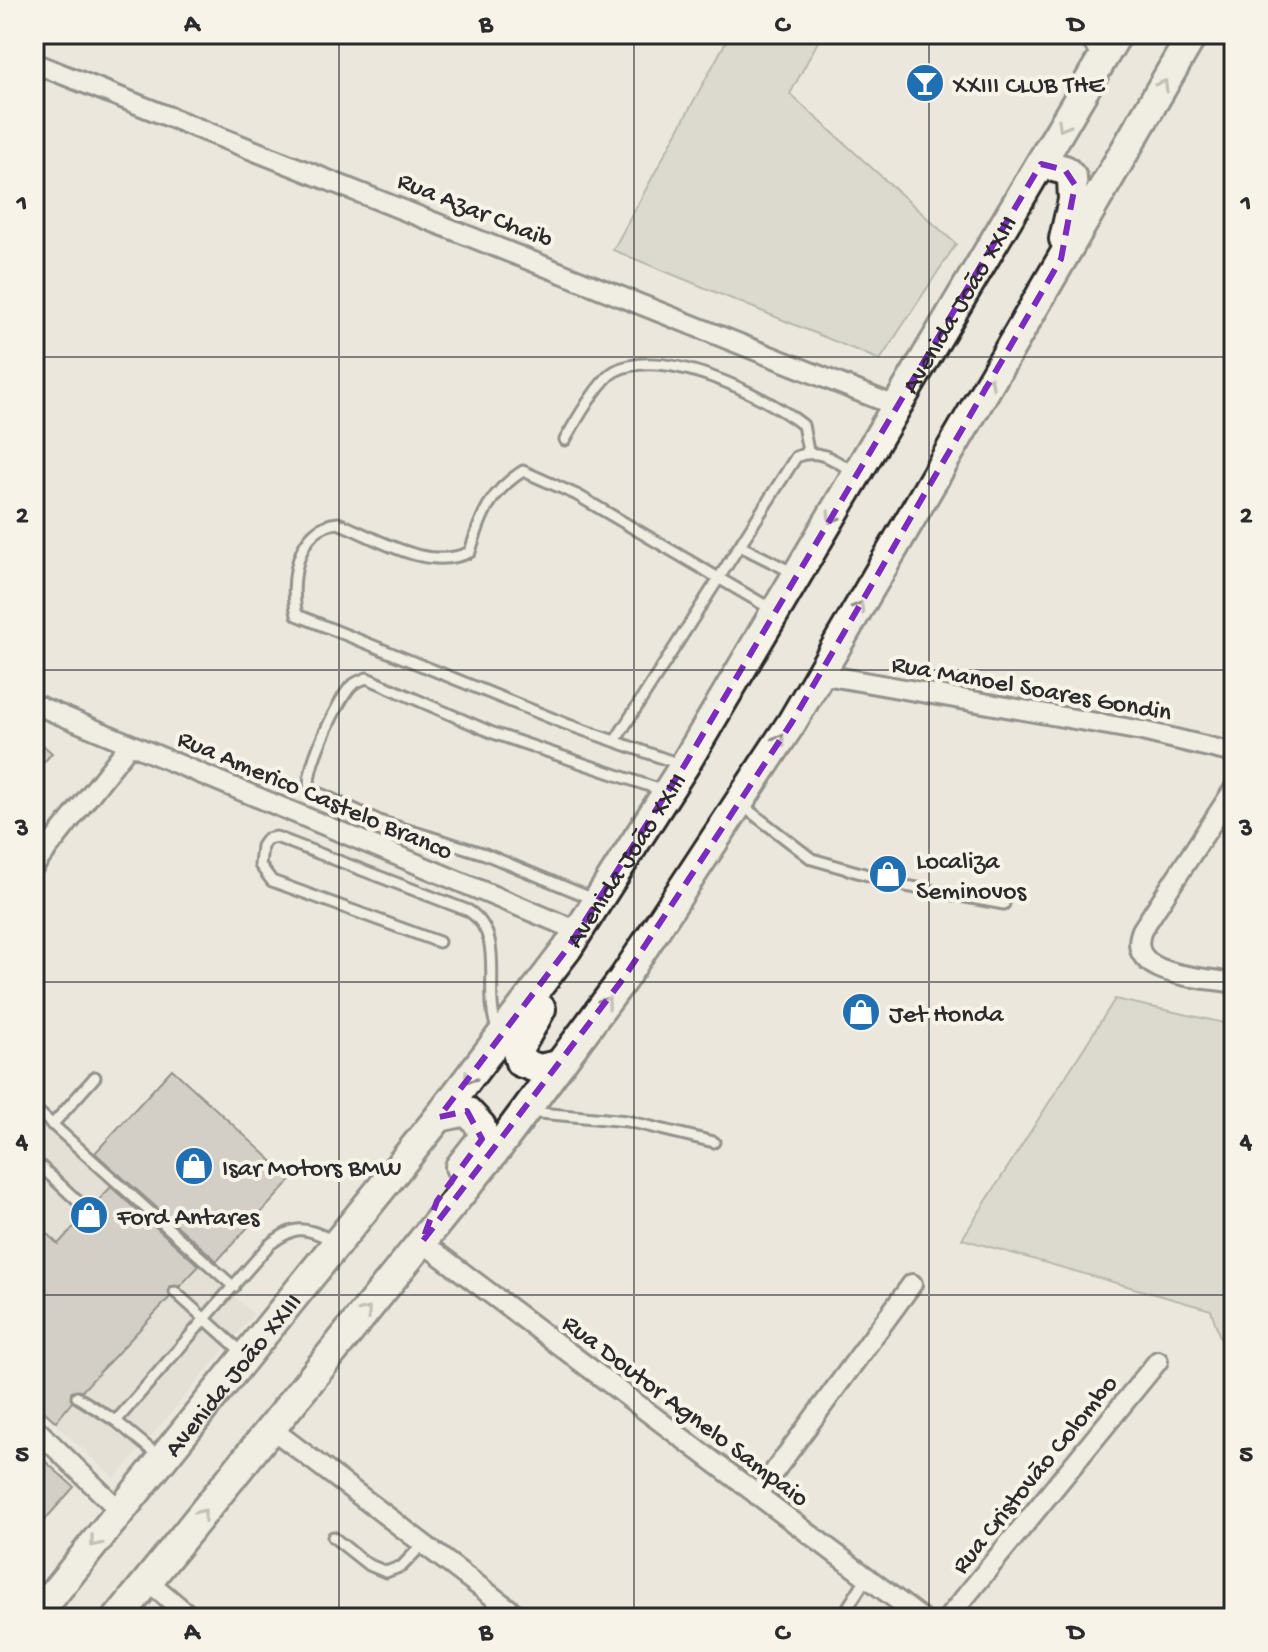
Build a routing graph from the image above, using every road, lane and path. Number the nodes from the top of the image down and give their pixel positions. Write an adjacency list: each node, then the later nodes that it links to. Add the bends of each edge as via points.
1 (1083, 34): 4 (lane)
2 (1117, 34): 4 (main road, Avenida João XXIII)
3 (1193, 34): 7 (main road, one-way to 3)
4 (1100, 62): 6 (main road, Avenida João XXIII, one-way to 6)
5 (34, 63): 8 (street, Rua Azar Chaib)
6 (1041, 164): 7 (main road, via 1065,170 1075,185); 8 (main road, Avenida João XXIII)
7 (1061, 259): 16 (main road, one-way to 7)
8 (898, 407): 11 (main road, Avenida João XXIII)
9 (565, 440): 10 (lane, via 613,372 641,362 707,374 788,413 803,425)
10 (808, 451): 11 (lane, via 830,457); 12 (lane, via 788,467)
11 (858, 475): 14 (main road, Avenida João XXIII, one-way to 14)
12 (740, 546): 13 (lane); 14 (lane)
13 (719, 575): 15 (lane); 18 (lane); 18 (lane, via 577,495 523,471 502,484 470,552 454,559 422,558 338,523 325,524 310,536 297,563 297,615)
14 (798, 575): 15 (main road, Avenida João XXIII)
15 (776, 612): 21 (main road, Avenida João XXIII)
16 (819, 674): 20 (street, Rua Manoel Soares Gondin, via 1142,731); 24 (main road, one-way to 16)
17 (34, 704): 19 (street, Rua Americo Castelo Branco)
18 (615, 741): 21 (lane)
19 (130, 744): 25 (street); 28 (street, Rua Americo Castelo Branco)
20 (1234, 753)
21 (684, 766): 23 (main road, Avenida João XXIII)
22 (1234, 789): 30 (street, via 1142,930 1138,949 1155,967)
23 (668, 792): 26 (main road, Avenida João XXIII); 26 (lane, via 493,733 367,678 351,685 321,741 310,789 382,822 485,854)
24 (740, 804): 27 (lane, via 812,859 906,886); 32 (main road, one-way to 24)
25 (34, 866)
26 (597, 901): 28 (main road, Avenida João XXIII)
27 (1004, 904)
28 (572, 940): 31 (main road, Avenida João XXIII); 32 (main road, via 517,1052 529,1068)
29 (439, 942): 31 (lane, via 272,881 260,865 262,846 276,837 391,879 482,920 490,946 489,1002)
30 (1234, 983)
31 (500, 1038): 36 (main road, Avenida João XXIII, one-way to 36)
32 (559, 1065): 35 (main road)
33 (95, 1077): 37 (lane)
34 (34, 1108): 37 (lane)
35 (525, 1111): 38 (lane, via 627,1121); 42 (main road)
36 (439, 1117): 41 (main road, Avenida João XXIII); 42 (main road, via 467,1111 481,1126 482,1139 437,1201)
37 (52, 1125): 44 (lane)
38 (714, 1142)
39 (34, 1160): 40 (lane)
40 (88, 1211)
41 (337, 1242): 44 (lane, via 294,1229 269,1245); 47 (main road, Avenida João XXIII)
42 (422, 1242): 52 (main road, one-way to 42); 54 (street, Rua Doutor Agnelo Sampaio)
43 (912, 1284): 54 (street)
44 (234, 1287): 46 (lane)
45 (175, 1292): 46 (lane)
46 (206, 1319): 47 (lane); 50 (lane)
47 (247, 1356): 53 (main road, Avenida João XXIII)
48 (1158, 1361): 66 (street, Rua Cristovão Colombo)
49 (77, 1397): 50 (lane)
50 (116, 1421): 53 (lane)
51 (34, 1427): 55 (street)
52 (272, 1429): 57 (street); 59 (main road, one-way to 52)
53 (163, 1461): 55 (main road, Avenida João XXIII)
54 (757, 1495): 58 (street, Rua Doutor Agnelo Sampaio)
55 (120, 1511): 60 (main road, Avenida João XXIII, one-way to 60)
56 (333, 1537): 57 (lane, via 386,1572 402,1566)
57 (423, 1544): 63 (street)
58 (867, 1577): 64 (lane); 65 (street, Rua Doutor Agnelo Sampaio)
59 (148, 1581): 61 (main road); 62 (street)
60 (34, 1618)
61 (118, 1618)
62 (192, 1618)
63 (521, 1618)
64 (841, 1618)
65 (921, 1618)
66 (948, 1618)

